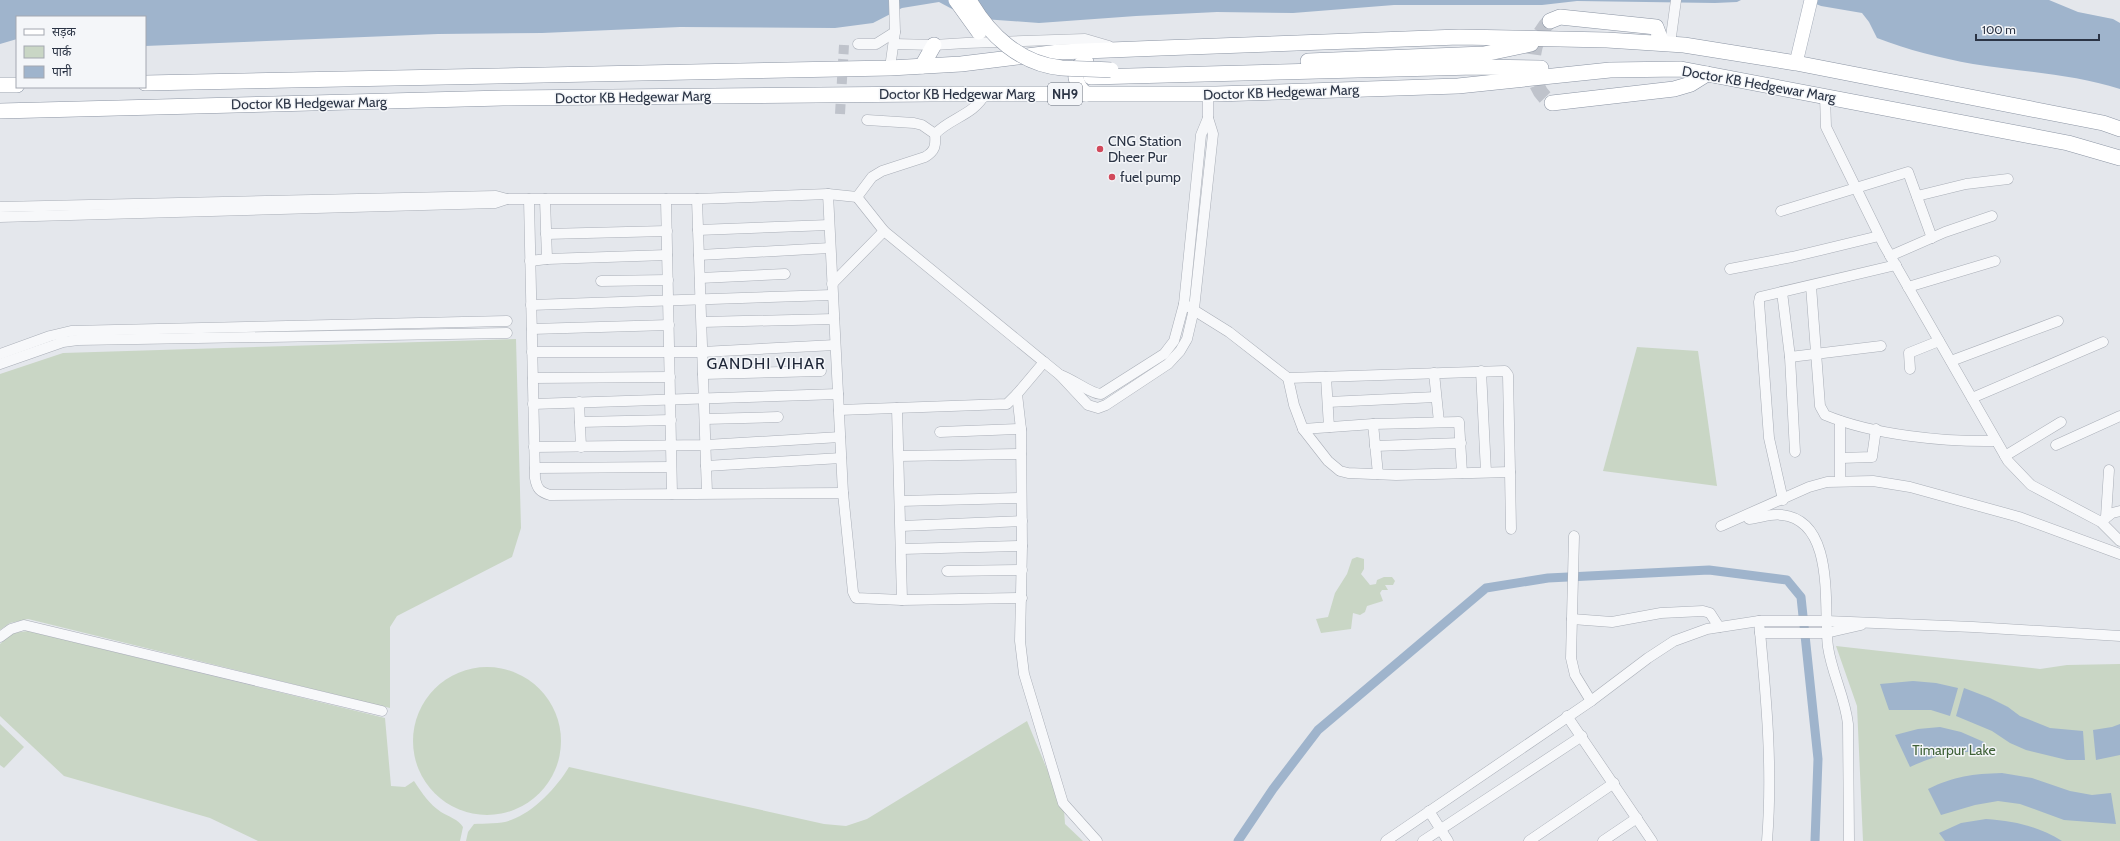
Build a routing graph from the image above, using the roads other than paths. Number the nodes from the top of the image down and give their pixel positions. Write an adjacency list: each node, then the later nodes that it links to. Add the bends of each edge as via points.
1 (894, 0): 7 (street)
2 (956, 0): 15 (highway, bridge, via 986,41 1004,56 1025,67 1047,74 1091,77)
3 (969, 0): 15 (highway, bridge, via 999,40 1028,58 1061,68 1111,70)
4 (1676, 0): 11 (street)
5 (1811, 0): 16 (main road)
6 (1550, 21): 11 (highway, via 1560,18 1656,27)
7 (895, 32): 9 (street, via 876,44); 10 (street)
8 (1555, 39): 11 (highway, Doctor KB Hedgewar Marg); 13 (highway, Doctor KB Hedgewar Marg, via 1459,37); 15 (highway)
9 (858, 44)
10 (894, 44): 12 (street); 18 (street)
11 (1666, 44): 16 (highway, Doctor KB Hedgewar Marg)
12 (934, 45): 14 (street, via 1085,40); 17 (highway)
13 (1181, 47): 14 (highway, Doctor KB Hedgewar Marg); 25 (highway, via 1156,59 1084,62 1078,67 1076,81)
14 (1121, 50): 17 (highway, Doctor KB Hedgewar Marg, via 1059,52)
15 (1451, 62): 19 (highway)
16 (1796, 63): 32 (highway, Doctor KB Hedgewar Marg, via 2096,122)
17 (922, 66): 18 (highway, Doctor KB Hedgewar Marg)
18 (890, 68): 21 (highway, Doctor KB Hedgewar Marg)
19 (1610, 70): 20 (highway, Doctor KB Hedgewar Marg / NH9, via 1681,69); 26 (highway, Doctor KB Hedgewar Marg / NH9, via 1458,86)
20 (1707, 74): 27 (highway, Doctor KB Hedgewar Marg / NH9); 28 (highway, via 1691,84 1674,89)
21 (146, 83)
22 (0, 85): 23 (highway)
23 (16, 85)
24 (985, 94): 25 (highway, Doctor KB Hedgewar Marg / NH9); 29 (highway, Doctor KB Hedgewar Marg / NH9, via 503,98); 33 (street, via 978,106 948,123)
25 (1086, 94): 26 (highway, Doctor KB Hedgewar Marg / NH9)
26 (1208, 94): 30 (street)
27 (1825, 96): 34 (highway, Doctor KB Hedgewar Marg / NH9, via 2068,143); 36 (street, via 1826,127)
28 (1552, 103)
29 (0, 111)
30 (1208, 118): 76 (street, via 1201,135); 78 (street, via 1213,134)
31 (867, 120): 33 (street, via 914,123)
32 (2120, 129)
33 (935, 134): 39 (street, via 936,148 931,153 882,171 872,177)
34 (2120, 158)
35 (2008, 179): 38 (street, via 1966,184)
36 (1856, 189): 38 (street, via 1908,172); 46 (street); 54 (street)
37 (828, 194): 39 (street); 43 (street); 49 (street)
38 (1917, 196): 55 (street)
39 (857, 197): 52 (street)
40 (507, 199): 44 (street); 45 (street, via 496,196); 48 (street, via 495,203)
41 (545, 199): 42 (street); 44 (street); 53 (street)
42 (666, 199): 43 (street); 51 (street)
43 (697, 199): 50 (street)
44 (529, 200): 61 (street)
45 (0, 207)
46 (1781, 211)
47 (1992, 216): 55 (street)
48 (0, 217)
49 (829, 225): 50 (street); 56 (street)
50 (698, 230): 58 (street)
51 (667, 231): 53 (street); 57 (street)
52 (884, 231): 69 (street); 97 (street)
53 (546, 234): 60 (street)
54 (1879, 236): 59 (street); 64 (street)
55 (1932, 238): 59 (street)
56 (830, 248): 58 (street); 69 (street)
57 (667, 255): 60 (street); 67 (street)
58 (699, 255): 66 (street)
59 (1890, 256): 63 (street)
60 (547, 259): 61 (street)
61 (530, 261): 77 (street)
62 (1995, 261): 71 (street)
63 (1896, 265): 70 (street); 71 (street)
64 (1730, 269)
65 (785, 274): 66 (street)
66 (700, 278): 75 (street)
67 (668, 280): 68 (street); 74 (street)
68 (601, 281)
69 (832, 284): 73 (street)
70 (1811, 286): 72 (street); 94 (street)
71 (1908, 287): 86 (street)
72 (1782, 292): 95 (street); 162 (street, via 1763,295 1759,302 1769,438)
73 (832, 295): 75 (street); 79 (street)
74 (668, 300): 75 (street); 77 (street); 83 (street)
75 (701, 300): 82 (street)
76 (1184, 304): 78 (street); 104 (street, via 1174,341 1164,354 1106,393 1097,394)
77 (531, 305): 84 (street)
78 (1194, 310): 104 (street, via 1186,339 1180,351 1168,364 1106,405 1098,408 1088,405); 108 (street, via 1229,332)
79 (834, 319): 82 (street); 88 (street)
80 (507, 321): 93 (street, via 71,331)
81 (2058, 321): 96 (street)
82 (702, 322): 92 (street)
83 (669, 325): 84 (street); 91 (street)
84 (532, 329): 90 (street)
85 (507, 333): 98 (street, via 78,340 63,342)
86 (1939, 341): 96 (street); 99 (street, via 1908,353)
87 (2103, 342): 113 (street)
88 (835, 345): 92 (street); 109 (street)
89 (1881, 346): 94 (street)
90 (532, 352): 91 (street); 107 (street)
91 (669, 352): 92 (street); 105 (street)
92 (702, 352): 103 (street)
93 (0, 354)
94 (1817, 355): 95 (street); 126 (street, via 1821,411)
95 (1790, 357): 143 (street)
96 (1951, 361): 113 (street)
97 (1044, 362): 104 (street); 110 (street)
98 (0, 364)
99 (1910, 368)
100 (821, 371): 103 (street)
101 (1481, 371): 102 (street); 153 (street); 154 (street, via 1505,371 1508,375)
102 (1434, 373): 106 (street); 111 (street)
103 (703, 374): 112 (street)
104 (1060, 375)
105 (670, 377): 107 (street); 114 (street)
106 (1326, 377): 108 (street); 116 (street)
107 (533, 378): 117 (street)
108 (1288, 378): 131 (street)
109 (838, 394): 112 (street); 119 (street)
110 (1017, 394): 118 (street, via 1007,404); 130 (street)
111 (1436, 397): 116 (street); 125 (street)
112 (704, 398): 114 (street); 122 (street)
113 (1972, 398): 135 (street)
114 (670, 399): 115 (street); 123 (street)
115 (580, 402): 117 (street); 124 (street)
116 (1328, 402): 129 (street)
117 (533, 404): 141 (street)
118 (897, 408): 119 (street); 145 (street)
119 (839, 410): 134 (street)
120 (2120, 416): 139 (street)
121 (778, 417): 122 (street)
122 (705, 419): 138 (street)
123 (670, 420): 124 (street); 137 (street)
124 (580, 422): 142 (street)
125 (1439, 422): 128 (street); 136 (street, via 1459,422)
126 (1840, 422): 132 (street); 148 (street)
127 (2061, 422): 146 (street)
128 (1373, 424): 129 (street); 140 (street)
129 (1329, 427): 131 (street)
130 (1021, 429): 133 (street); 144 (street)
131 (1303, 429): 156 (street, via 1340,471 1348,474)
132 (1876, 429): 135 (street, via 1963,442); 148 (street, via 1872,457)
133 (940, 432)
134 (840, 438): 138 (street); 147 (street)
135 (1996, 440): 146 (street)
136 (1461, 443): 140 (street); 155 (street)
137 (671, 445): 138 (street); 142 (street); 150 (street)
138 (706, 445): 149 (street)
139 (2056, 445)
140 (1375, 446): 156 (street)
141 (534, 447): 142 (street); 151 (street)
142 (580, 447)
143 (1795, 452)
144 (1021, 454): 145 (street); 161 (street)
145 (899, 456): 163 (street)
146 (2005, 456): 166 (street, via 2030,485)
147 (841, 458): 149 (street); 159 (street)
148 (1841, 458): 157 (street)
149 (706, 466): 158 (street)
150 (671, 467): 151 (street); 160 (street)
151 (535, 468): 160 (street, via 536,486 540,492 550,495)
152 (2109, 470): 166 (street)
153 (1486, 472): 154 (street); 155 (street)
154 (1510, 472): 170 (street)
155 (1462, 473): 156 (street)
156 (1378, 474)
157 (1840, 481): 162 (street, via 1809,487); 175 (street, via 1873,481 1910,487 2018,517)
158 (707, 493): 159 (street); 160 (street)
159 (843, 493): 179 (street, via 854,595 859,599)
160 (672, 494)
161 (1021, 498): 163 (street); 167 (street)
162 (1783, 500): 165 (street)
163 (900, 501): 168 (street)
164 (2120, 511): 166 (street)
165 (1741, 519): 169 (street); 182 (street, via 1783,515 1803,523 1811,532 1817,544 1825,576)
166 (2104, 520): 172 (street)
167 (1022, 521): 168 (street); 173 (street)
168 (901, 526): 174 (street)
169 (1721, 526)
170 (1511, 529)
171 (1574, 536): 180 (street)
172 (2120, 541)
173 (1022, 546): 174 (street); 176 (street)
174 (902, 549): 179 (street)
175 (2120, 554)
176 (1022, 570): 177 (street); 178 (street)
177 (947, 571)
178 (1022, 598): 179 (street); 197 (street, via 1020,641 1024,674 1058,789 1072,815)
179 (902, 600)
180 (1572, 617): 184 (street, via 1612,622 1661,613 1704,611 1710,613); 189 (street, via 1572,666)
181 (1759, 621): 182 (street); 184 (street); 185 (street)
182 (1826, 621): 183 (street); 186 (street)
183 (1867, 623): 186 (street); 188 (street)
184 (1719, 627): 189 (street, via 1689,634 1674,641)
185 (1760, 633): 186 (street); 204 (street, via 1769,739 1770,810)
186 (1823, 633): 205 (street, via 1847,710)
187 (0, 636): 190 (street, via 24,625)
188 (2120, 636)
189 (1591, 701): 191 (street)
190 (382, 711)
191 (1567, 716): 192 (street); 194 (street)
192 (1582, 736): 193 (street); 196 (street)
193 (1614, 783): 195 (street); 201 (street)
194 (1429, 811): 196 (street); 198 (street)
195 (1637, 818): 202 (street); 203 (street)
196 (1440, 829): 199 (street); 200 (street)
197 (1097, 841)
198 (1386, 841)
199 (1423, 841)
200 (1448, 841)
201 (1530, 841)
202 (1603, 841)
203 (1652, 841)
204 (1767, 841)
205 (1849, 841)

